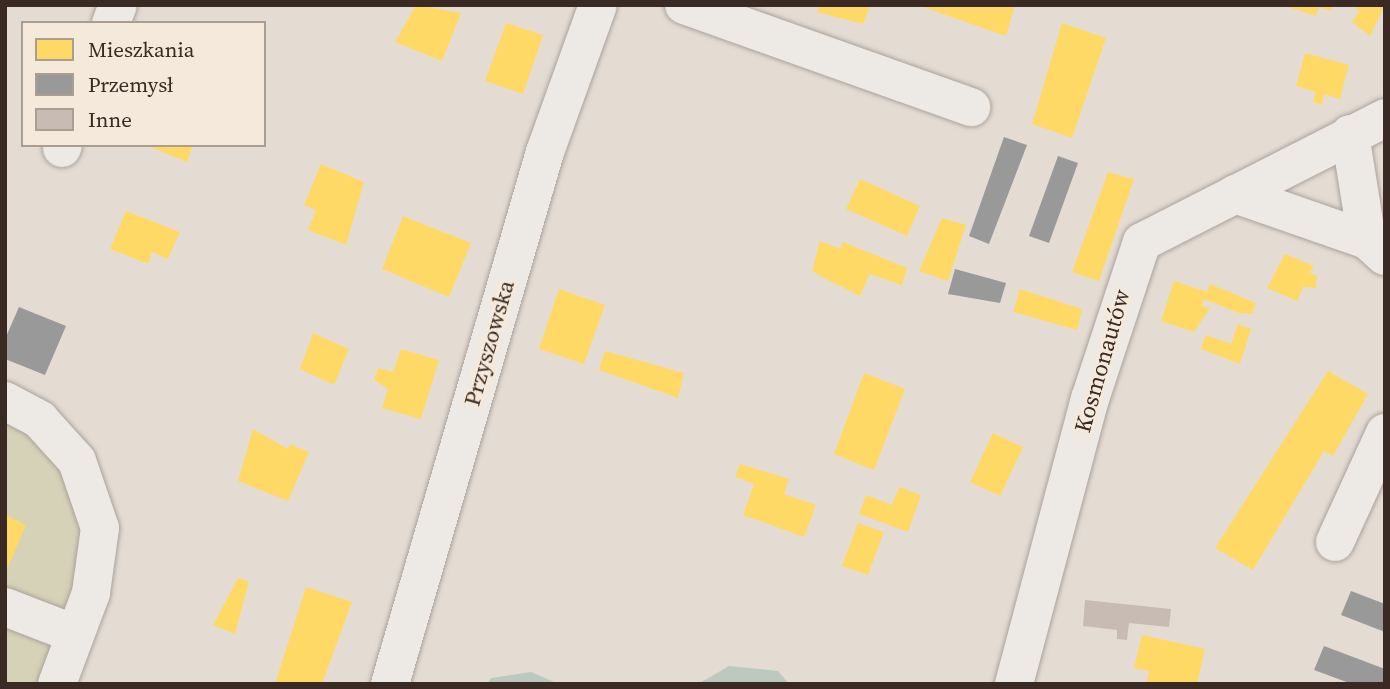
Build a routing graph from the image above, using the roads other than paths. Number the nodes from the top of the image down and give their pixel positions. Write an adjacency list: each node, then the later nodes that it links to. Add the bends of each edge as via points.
1 (598, 5): 14 (street, Przyszowska, via 545,152)
2 (684, 5): 3 (street)
3 (971, 107)
4 (1385, 118): 5 (street, Kosmonautów)
5 (1339, 140): 6 (street, Kosmonautów); 7 (street)
6 (1235, 194): 7 (street); 15 (street, Kosmonautów, via 1142,242 1131,260)
7 (1376, 248)
8 (5, 401): 12 (street, via 54,433 92,494 101,553)
9 (1385, 433): 10 (street)
10 (1335, 542)
11 (5, 607): 12 (street)
12 (75, 635): 13 (street)
13 (57, 684)
14 (390, 684)
15 (1014, 684)

